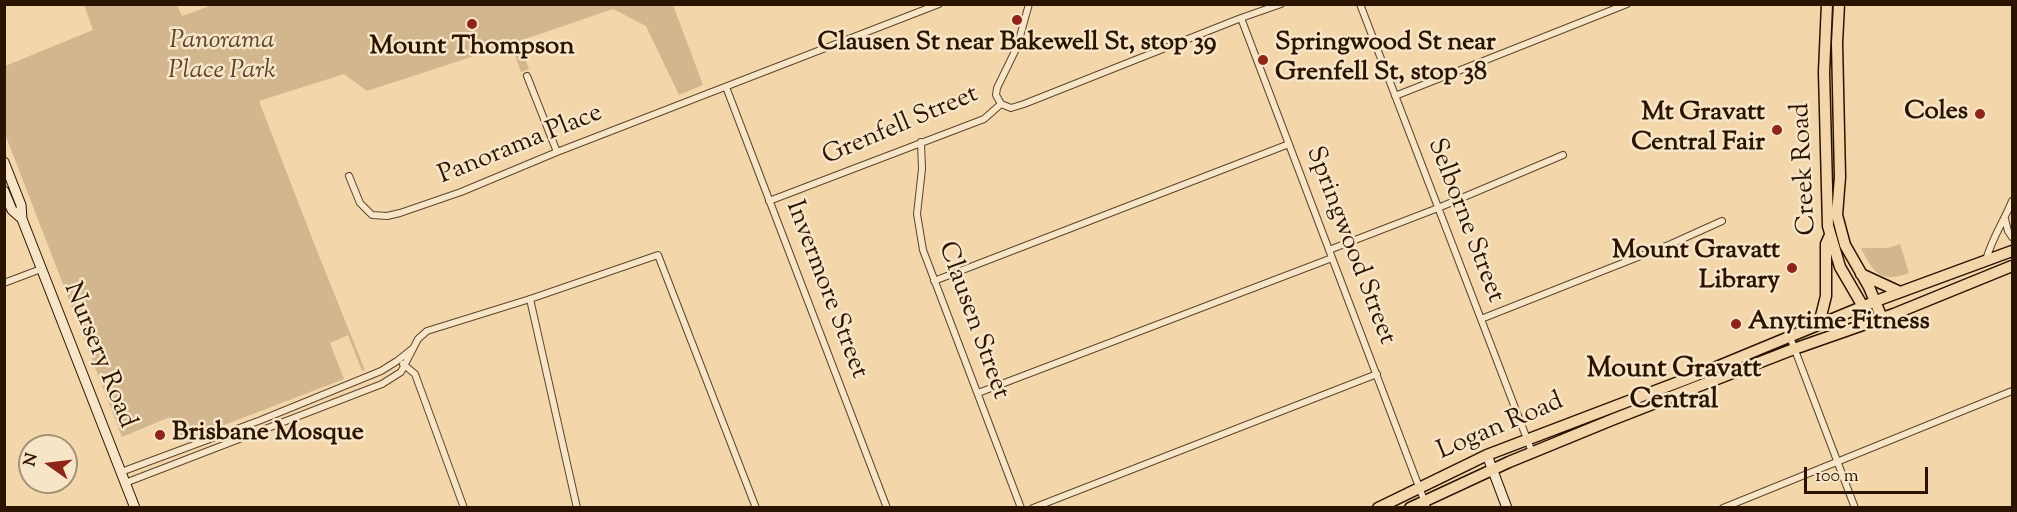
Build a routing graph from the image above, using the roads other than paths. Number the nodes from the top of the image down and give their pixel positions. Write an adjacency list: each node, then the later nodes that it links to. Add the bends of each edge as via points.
1 (939, 4): 10 (street, Panorama Place)
2 (1029, 4): 12 (street, via 1017,46 997,88)
3 (1281, 4): 8 (street, Grenfell Street)
4 (1360, 4): 11 (street, Selborne Street)
5 (1627, 4): 11 (street)
6 (1827, 4): 26 (main road, Creek Road, via 1824,72)
7 (1839, 4): 34 (main road, Creek Road, via 1838,215 1845,244)
8 (1241, 18): 12 (street, Grenfell Street, via 1024,104 1011,108); 14 (street, Springwood Street)
9 (527, 76): 15 (street)
10 (726, 87): 15 (street, Panorama Place); 20 (street, Invermore Street)
11 (1395, 96): 22 (street, Selborne Street)
12 (1001, 104): 13 (street, Grenfell Street, via 984,119)
13 (921, 142): 20 (street, Grenfell Street); 35 (street, Clausen Street, via 916,214)
14 (1289, 144): 28 (street, Springwood Street); 35 (street)
15 (557, 152): 18 (street, Panorama Place, via 461,192 387,216 372,215 360,204)
16 (1563, 155): 22 (street)
17 (4, 162): 23 (main road, Nursery Road, via 21,205)
18 (349, 176)
19 (4, 191): 23 (main road, Nursery Road, via 12,210)
20 (769, 201): 65 (street, Invermore Street)
21 (2013, 201): 24 (street)
22 (1438, 208): 28 (street); 41 (street, Selborne Street)
23 (22, 219): 33 (main road, Nursery Road)
24 (2005, 219): 27 (street); 31 (street)
25 (1722, 221): 41 (street)
26 (1830, 235): 40 (main road, Creek Road, via 1840,267); 43 (main road, via 1826,244 1826,296)
27 (2013, 237)
28 (1329, 250): 30 (street, Springwood Street)
29 (2013, 251): 31 (main road, Logan Road)
30 (1332, 258): 49 (street, Springwood Street); 51 (street)
31 (1986, 260): 37 (main road, Logan Road)
32 (2013, 266): 42 (main road, Logan Road)
33 (41, 269): 36 (street); 57 (main road, Nursery Road)
34 (1861, 274): 37 (main road); 39 (main road, Creek Road)
35 (934, 281): 51 (street, Clausen Street)
36 (4, 283)
37 (1900, 292): 39 (main road, Logan Road)
38 (530, 299): 45 (street, via 427,331); 63 (street); 64 (street, via 658,255)
39 (1876, 301): 40 (main road, Logan Road); 42 (main road, Creek Road)
40 (1864, 306): 42 (main road, Creek Road); 43 (main road, Logan Road)
41 (1481, 319): 52 (street, Selborne Street)
42 (1877, 320): 46 (main road, Logan Road)
43 (1819, 324): 44 (main road, Logan Road)
44 (1790, 337): 46 (street); 52 (main road, Logan Road)
45 (412, 348): 47 (street); 48 (street)
46 (1794, 349): 53 (main road, Logan Road); 55 (street)
47 (397, 361): 48 (street); 57 (street, via 261,420)
48 (406, 366): 58 (street, via 382,384); 62 (street, via 418,381)
49 (1377, 374): 59 (street, Springwood Street); 67 (street)
50 (2013, 391): 55 (street)
51 (978, 393): 66 (street, Clausen Street)
52 (1527, 440): 53 (street, Selborne Street); 54 (main road, Logan Road)
53 (1532, 452): 56 (main road, Logan Road)
54 (1487, 455): 56 (main road); 59 (main road, Logan Road)
55 (1838, 462): 71 (street); 72 (street)
56 (1492, 469): 60 (main road, Logan Road); 70 (main road)
57 (121, 472): 58 (main road, Nursery Road)
58 (125, 483): 61 (main road, Nursery Road)
59 (1420, 487): 60 (street, Springwood Street); 68 (main road, Logan Road)
60 (1426, 504): 69 (main road, Logan Road)
61 (135, 507)
62 (464, 507)
63 (577, 507)
64 (756, 507)
65 (887, 507)
66 (1021, 507)
67 (1033, 507)
68 (1378, 507)
69 (1410, 507)
70 (1508, 507)
71 (1723, 507)
72 (1855, 507)

